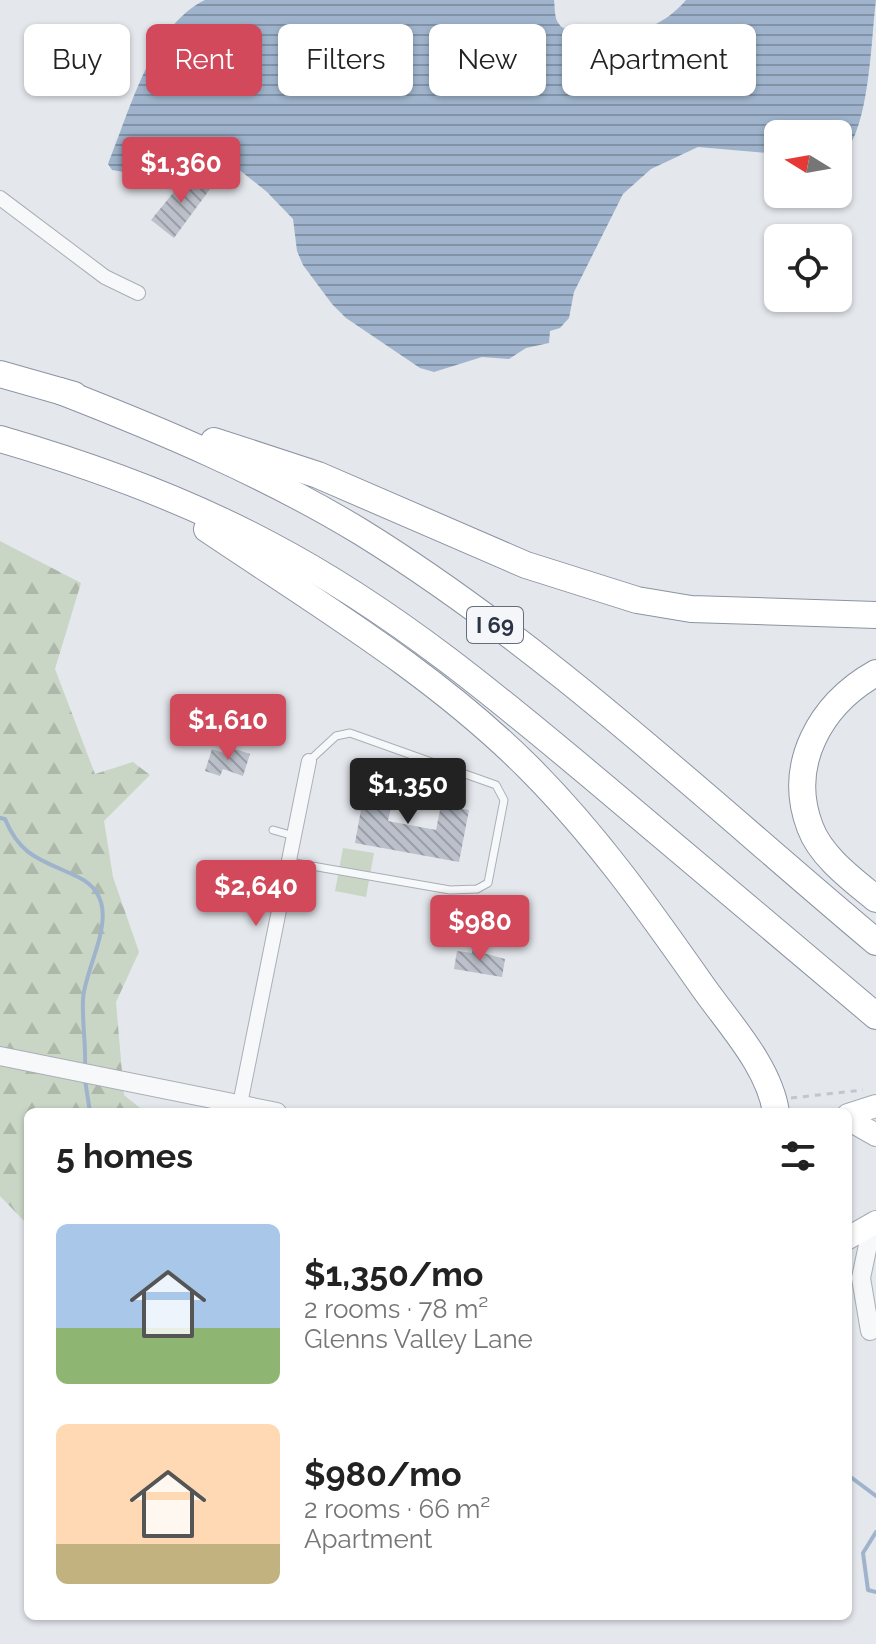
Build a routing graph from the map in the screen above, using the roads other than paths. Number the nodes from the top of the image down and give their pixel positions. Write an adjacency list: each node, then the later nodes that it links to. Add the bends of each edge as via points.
1 (4, 202): 2 (street, via 98,272)
2 (138, 293)
3 (5, 375): 4 (highway, I 69)
4 (60, 391): 7 (highway, via 318,475 526,565 637,600 691,609); 14 (highway, I 69, via 243,470 410,564 578,690)
5 (1, 439): 6 (highway, I 69)
6 (148, 488): 15 (highway, I 69, via 270,545 479,681); 19 (highway, via 364,631 528,767 637,892 751,1055)
7 (876, 615)
8 (876, 673): 13 (highway, via 851,687 828,711 810,741 803,771 810,829 826,853)
9 (309, 761): 11 (street); 12 (lane, via 336,736 350,733 496,785 504,800 488,883 450,890)
10 (273, 830): 11 (lane)
11 (294, 836): 12 (street)
12 (289, 862): 18 (street)
13 (876, 899)
14 (876, 942)
15 (876, 1016)
16 (0, 1056): 18 (street)
17 (872, 1098): 21 (main road)
18 (240, 1104): 20 (street)
19 (779, 1106)
20 (258, 1108)
21 (852, 1114)
22 (852, 1120): 23 (main road)
23 (876, 1135)
24 (874, 1224): 25 (main road); 27 (street, via 861,1278)
25 (852, 1236)
26 (852, 1297): 27 (street)
27 (873, 1336)

